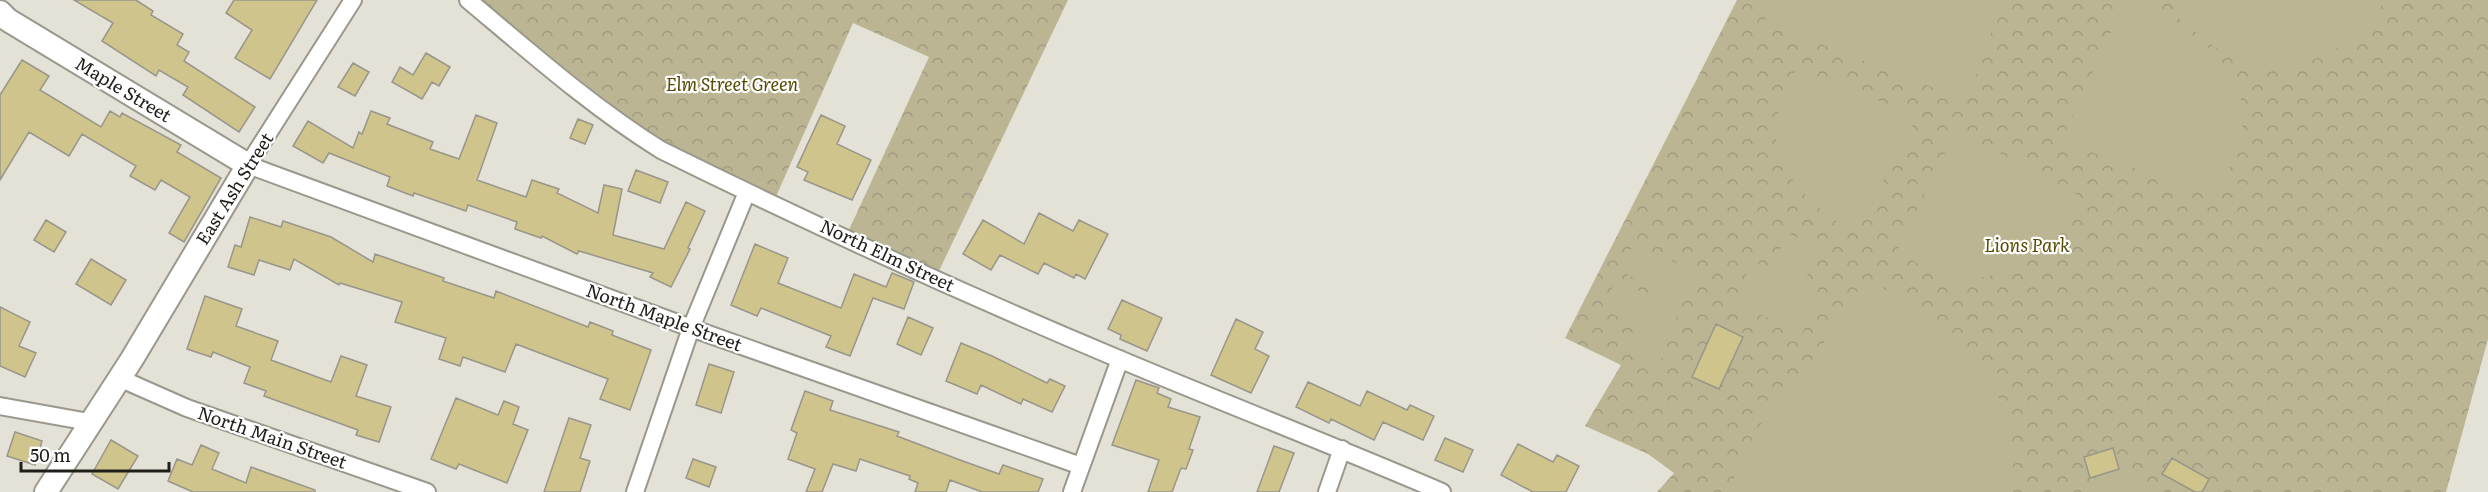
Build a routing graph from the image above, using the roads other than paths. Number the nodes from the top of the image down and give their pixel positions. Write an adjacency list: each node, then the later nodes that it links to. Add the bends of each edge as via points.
1 (353, 0): 4 (street, East Ash Street)
2 (468, 0): 5 (street, North Elm Street, via 631,132)
3 (0, 12): 4 (street, Maple Street)
4 (248, 165): 6 (street, North Maple Street); 8 (street, East Ash Street)
5 (747, 192): 6 (street); 7 (street, North Elm Street)
6 (691, 328): 12 (street, North Maple Street); 15 (street)
7 (1120, 359): 11 (street, North Elm Street); 12 (street)
8 (119, 378): 10 (street, East Ash Street); 14 (street, North Main Street, via 187,408)
9 (0, 406): 10 (street)
10 (89, 422): 13 (street, East Ash Street)
11 (1342, 449): 17 (street); 18 (street, North Elm Street)
12 (1081, 466): 16 (street)
13 (46, 492)
14 (427, 492)
15 (635, 492)
16 (1072, 492)
17 (1327, 492)
18 (1442, 492)

